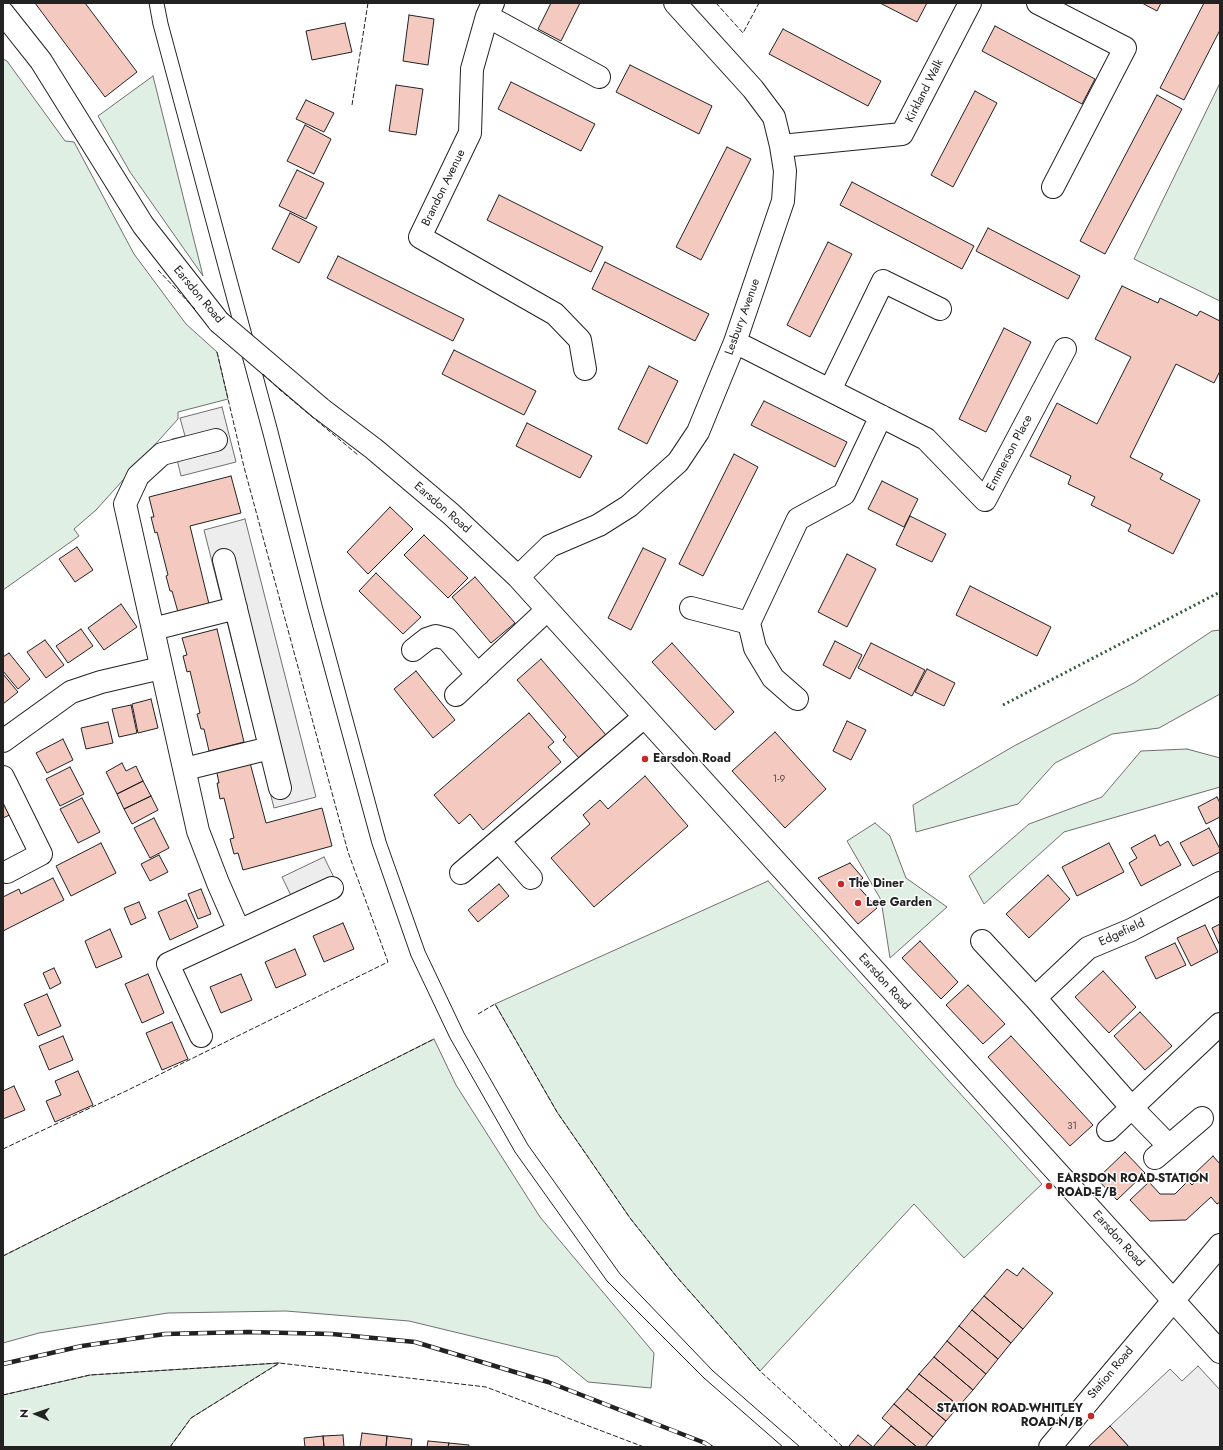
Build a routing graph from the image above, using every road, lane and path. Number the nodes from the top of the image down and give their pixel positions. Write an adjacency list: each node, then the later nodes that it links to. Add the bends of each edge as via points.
1 (675, 3): 7 (street, Lesbury Avenue, via 762,100 774,117)
2 (970, 3): 7 (street, Kirkland Walk, via 902,134)
3 (1038, 3): 8 (street, via 1125,48)
4 (490, 9): 6 (street, Brandon Avenue); 12 (street, Brandon Avenue, via 472,69 470,133 420,237 555,314 580,340)
5 (3, 12): 17 (street, Earsdon Road, bridge, via 41,61 143,225 219,322 451,514)
6 (599, 77)
7 (781, 146): 10 (street, Lesbury Avenue, via 785,171 783,201)
8 (1053, 187)
9 (940, 309): 13 (street, via 883,281)
10 (736, 342): 13 (street, Emmerson Place); 17 (street, Lesbury Avenue, via 698,432 678,462 629,506 598,525 550,546)
11 (1065, 349): 14 (street, Emmerson Place, via 985,500 926,439)
12 (585, 369)
13 (830, 390): 14 (street, Emmerson Place)
14 (880, 416): 21 (street, via 844,494 798,519)
15 (216, 440): 22 (street, via 162,454 138,476 125,504)
16 (224, 560): 18 (street)
17 (518, 577): 20 (street, Earsdon Road)
18 (236, 608): 22 (street); 30 (street)
19 (691, 608): 21 (street)
20 (547, 610): 25 (street); 28 (street, Earsdon Road)
21 (749, 623): 27 (street, via 755,648 769,672)
22 (153, 629): 24 (street)
23 (414, 650): 25 (street, via 427,639 436,636 446,639)
24 (161, 668): 29 (street, via 71,692); 31 (street)
25 (478, 675): 26 (street)
26 (456, 695)
27 (797, 699)
28 (644, 718): 34 (street); 49 (street, Earsdon Road)
29 (3, 740)
30 (270, 748): 31 (street); 33 (street)
31 (184, 769): 40 (street, via 198,831)
32 (3, 777): 35 (street, via 41,854)
33 (280, 788)
34 (499, 841): 36 (street); 37 (street)
35 (7, 872)
36 (461, 873)
37 (531, 878)
38 (1220, 882): 42 (street, Edgefield, via 1131,930 1088,948)
39 (332, 888): 40 (street)
40 (239, 931): 44 (street, via 168,964)
41 (982, 941): 42 (street)
42 (1035, 998): 45 (street)
43 (1220, 1024): 45 (street)
44 (202, 1036)
45 (1132, 1108): 46 (street, via 1162,1152); 47 (street)
46 (1202, 1118)
47 (1108, 1130)
48 (1220, 1245): 49 (street, Station Road)
49 (1173, 1300): 50 (street, Earsdon Road); 51 (street, Station Road)
50 (1220, 1352)
51 (1050, 1447)

